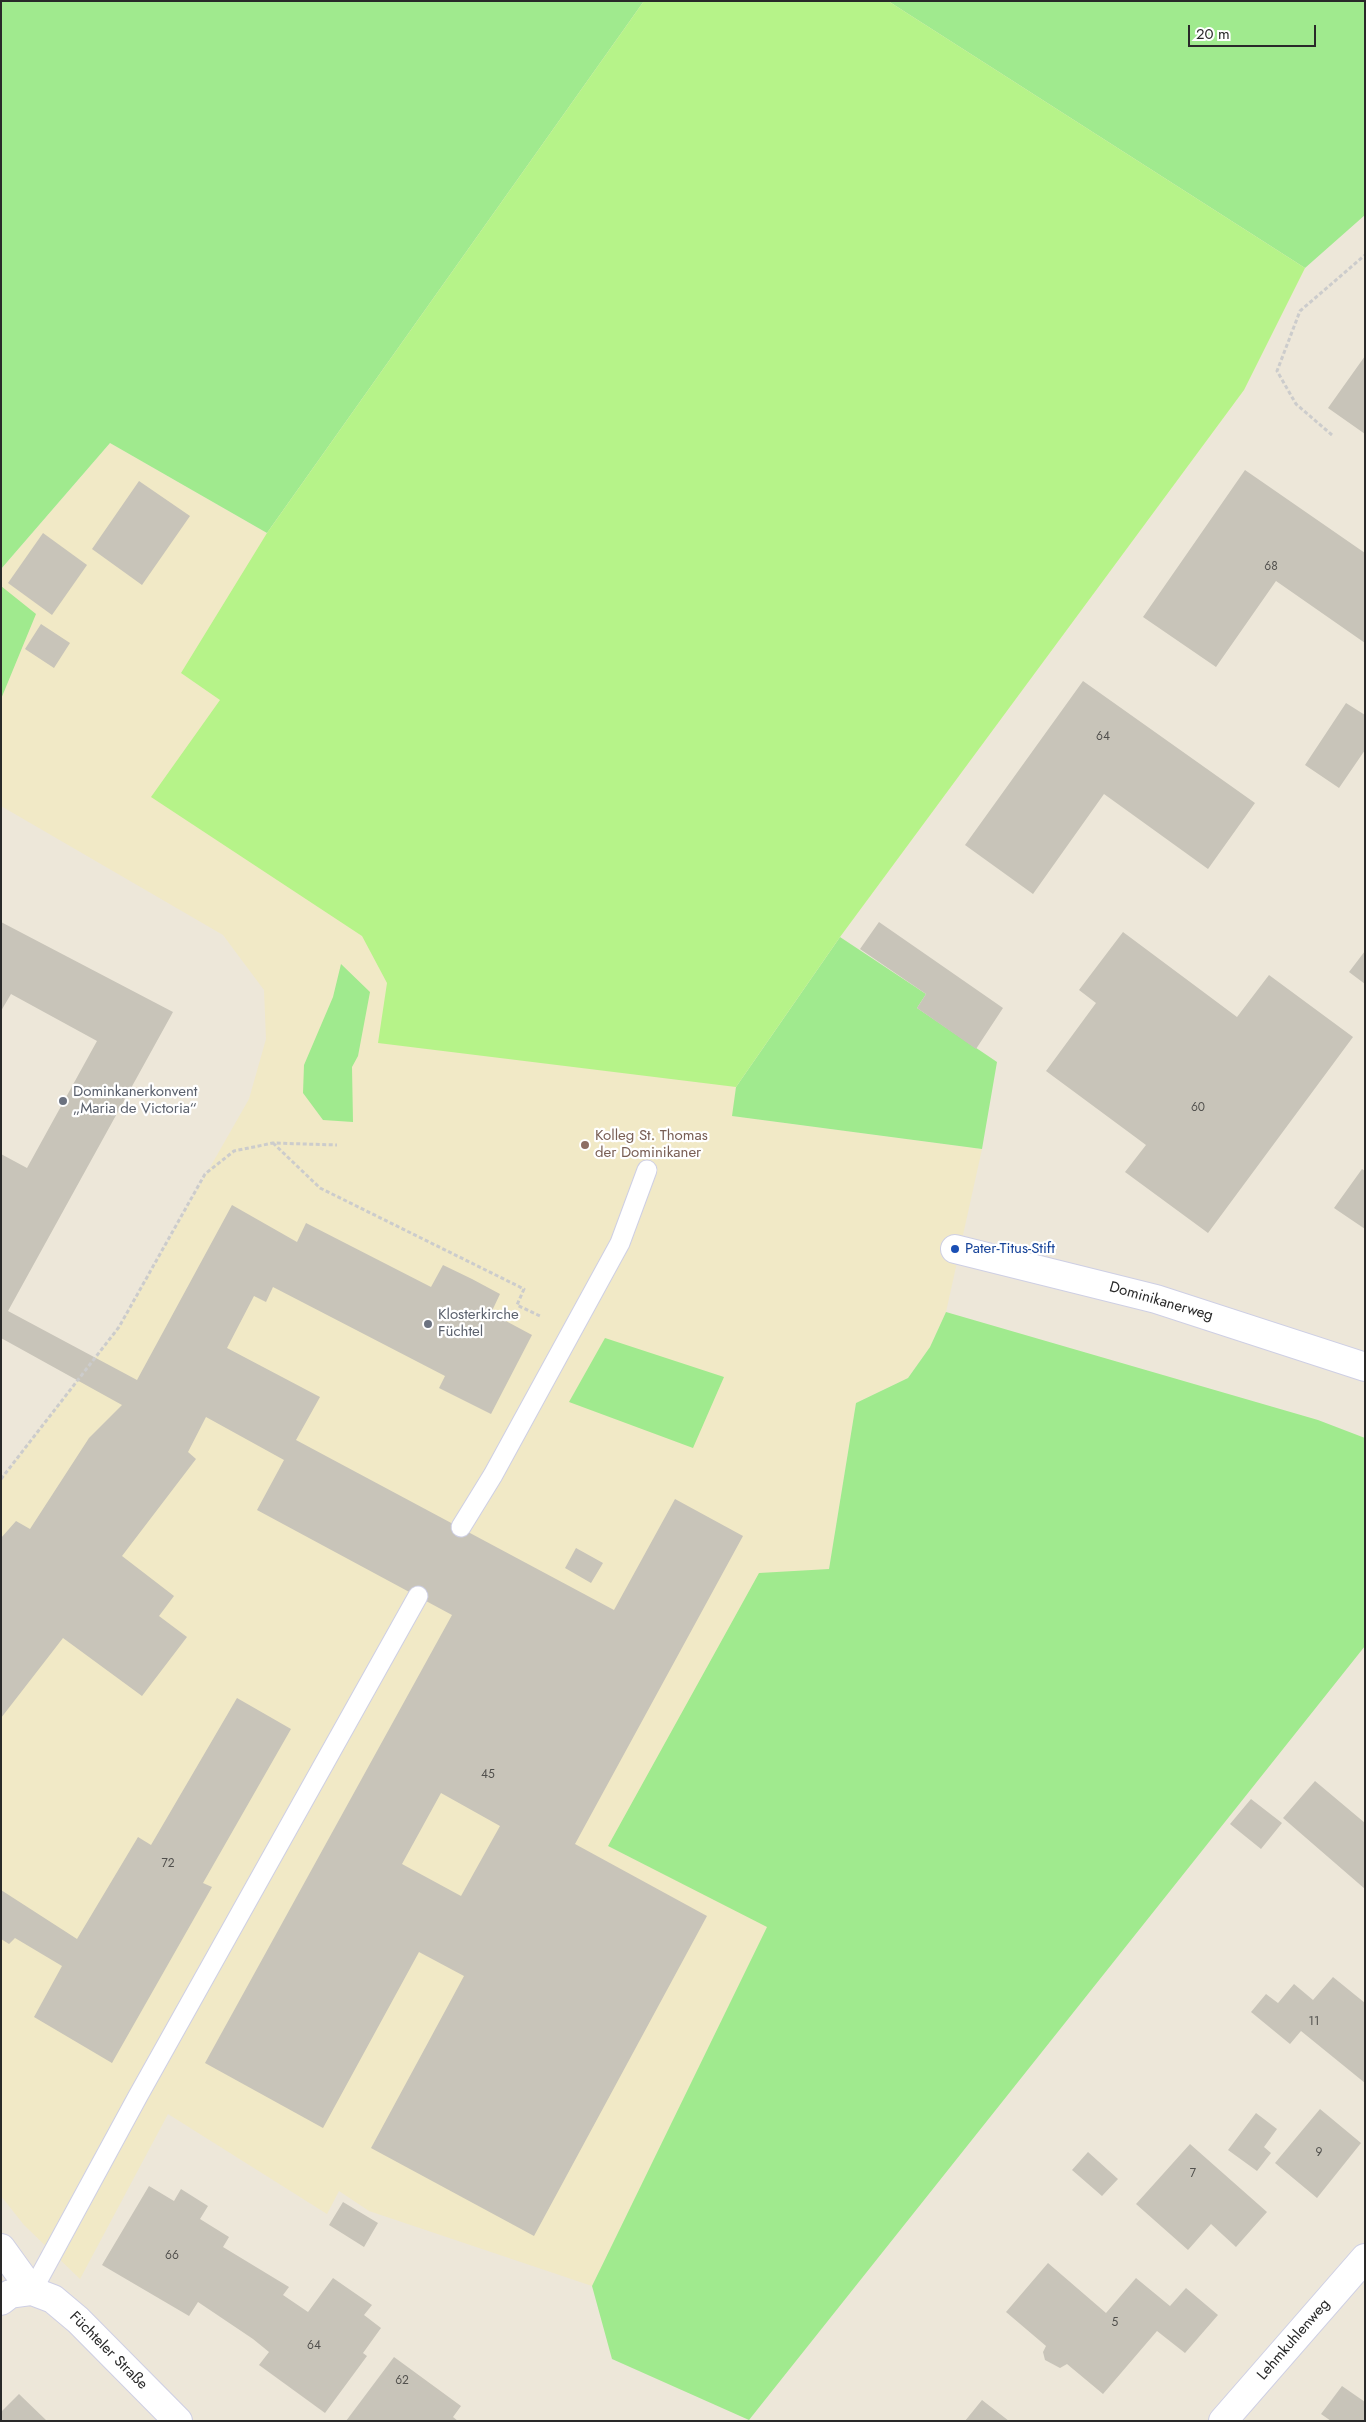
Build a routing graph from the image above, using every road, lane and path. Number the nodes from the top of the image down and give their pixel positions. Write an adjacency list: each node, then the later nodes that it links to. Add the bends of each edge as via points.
1 (1365, 255): 2 (path, via 1300,310 1276,371 1296,404)
2 (1332, 435)
3 (273, 1143): 4 (path); 7 (path, via 320,1188 524,1289 517,1305); 9 (path, via 234,1151 205,1174 119,1327)
4 (337, 1146)
5 (647, 1170): 7 (lane, via 620,1243)
6 (955, 1249): 8 (street, Dominikanerweg, via 1156,1299)
7 (572, 1332): 10 (lane)
8 (1365, 1367)
9 (1, 1479)
10 (461, 1527)
11 (418, 1596): 14 (lane)
12 (1, 2248): 14 (street)
13 (1365, 2258): 17 (street, Lehmkuhlenweg)
14 (32, 2291): 15 (street, via 10,2294); 16 (street, Füchteler Straße, via 53,2299 78,2320)
15 (1, 2301)
16 (178, 2421)
17 (1223, 2421)

